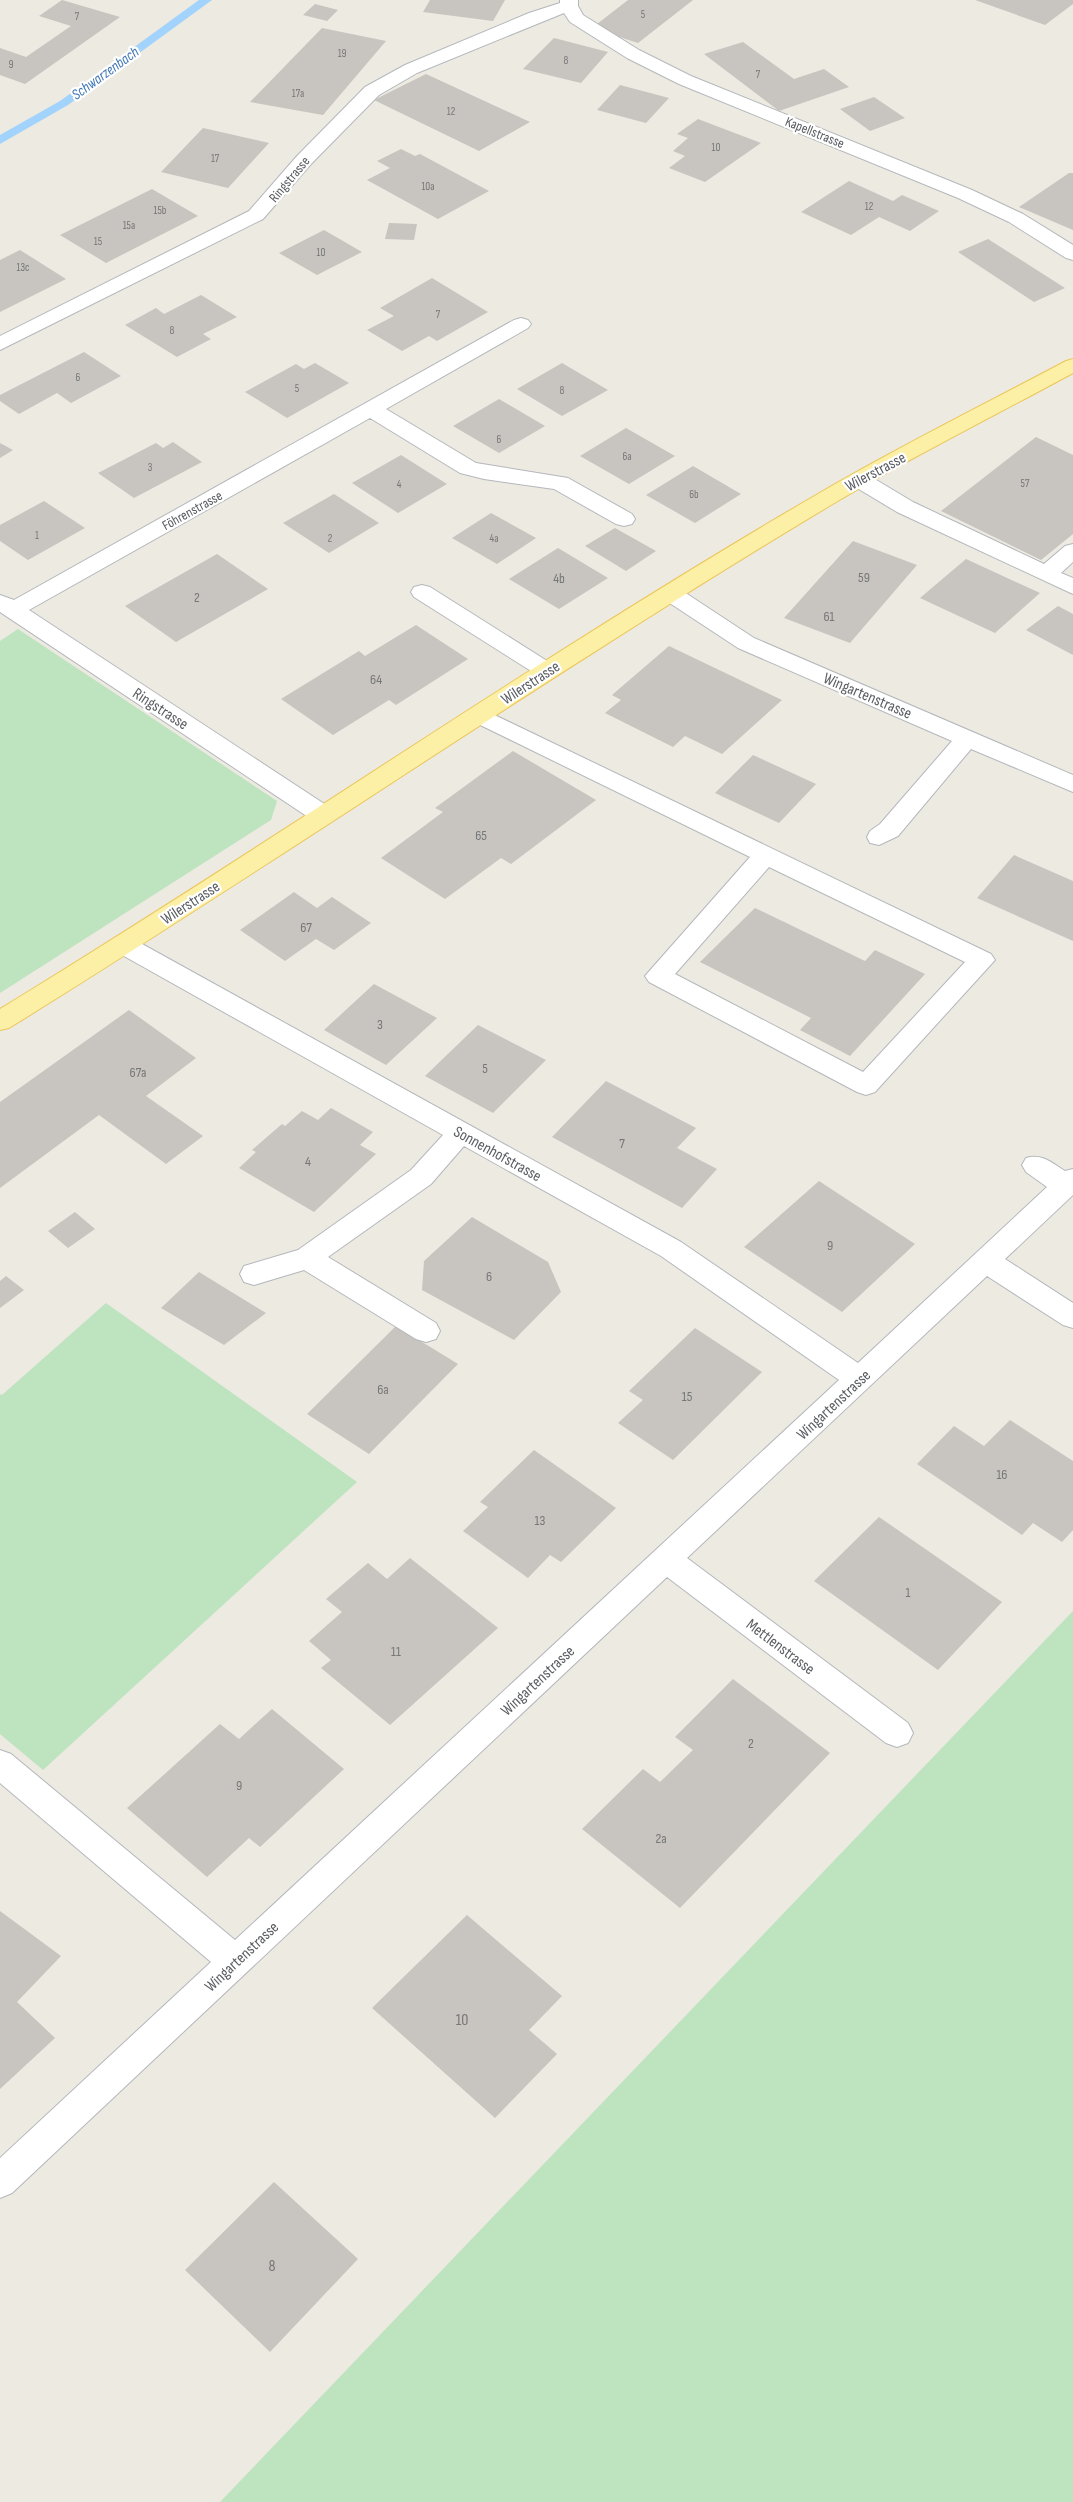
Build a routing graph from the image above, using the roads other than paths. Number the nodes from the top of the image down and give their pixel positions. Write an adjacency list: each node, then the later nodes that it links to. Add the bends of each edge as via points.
1 (569, 3): 2 (street, Kapellstrasse, via 576,18 633,54 685,80 965,194 1016,218); 4 (street, Ringstrasse, via 428,62 372,91 304,160 256,215)
2 (1073, 254)
3 (521, 324): 6 (street, Föhrenstrasse)
4 (0, 344)
5 (1073, 365): 7 (main road, Wilerstrasse)
6 (372, 409): 8 (street, via 468,468 560,483); 14 (street, Föhrenstrasse)
7 (860, 480): 10 (street, via 905,507); 13 (main road, Wilerstrasse)
8 (624, 519)
9 (1073, 551): 10 (street)
10 (1046, 574): 11 (street)
11 (1073, 587)
12 (422, 592): 15 (street)
13 (670, 593): 15 (main road, Wilerstrasse); 17 (street, Wingartenstrasse, via 746,643)
14 (6, 606): 19 (street, Ringstrasse)
15 (547, 671): 16 (main road, Wilerstrasse)
16 (478, 715): 19 (main road, Wilerstrasse); 21 (street)
17 (967, 738): 18 (street, Wingartenstrasse); 20 (street)
18 (1073, 784)
19 (323, 815): 22 (main road, Wilerstrasse)
20 (879, 838)
21 (766, 855): 21 (street, via 658,976 866,1085 982,960)
22 (124, 945): 23 (main road, Wilerstrasse); 24 (street, Sonnenhofstrasse)
23 (0, 1022)
24 (461, 1132): 27 (street, via 421,1176); 32 (street, Sonnenhofstrasse, via 671,1249)
25 (1035, 1165): 26 (street)
26 (1070, 1182): 28 (street, Wingartenstrasse)
27 (308, 1258): 29 (street); 31 (street)
28 (986, 1261): 30 (street); 32 (street, Wingartenstrasse)
29 (254, 1274)
30 (1073, 1318)
31 (426, 1331)
32 (860, 1379): 33 (street, Wingartenstrasse)
33 (665, 1560): 34 (street, Mettlenstrasse); 36 (street, Wingartenstrasse)
34 (897, 1733)
35 (0, 1764): 36 (street)
36 (235, 1962): 37 (street, Wingartenstrasse)
37 (0, 2181)

